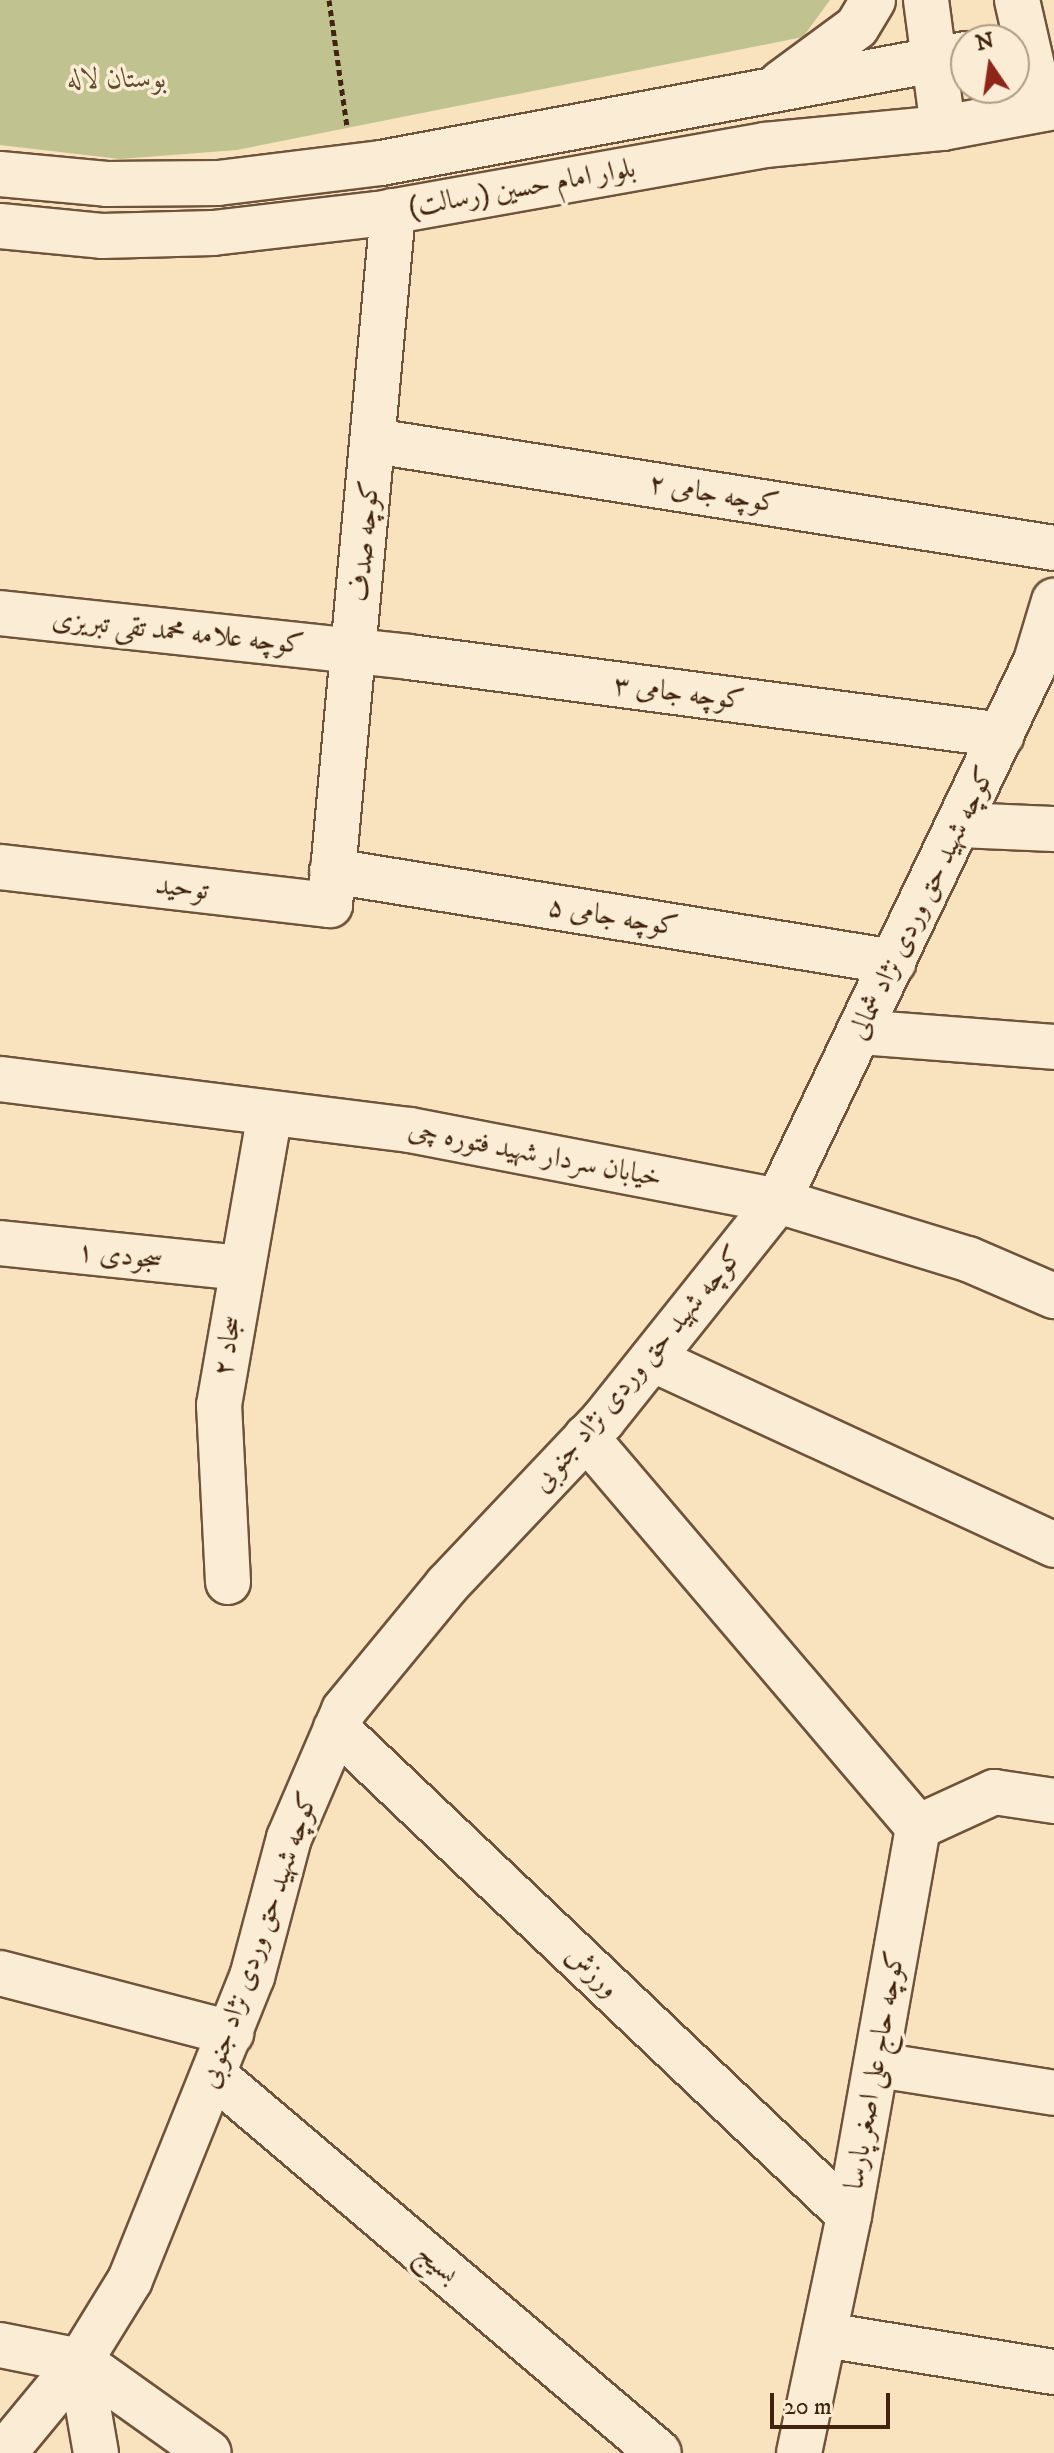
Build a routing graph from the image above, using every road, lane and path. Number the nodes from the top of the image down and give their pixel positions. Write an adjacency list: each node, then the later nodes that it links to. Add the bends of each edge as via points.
1 (329, 0): 10 (path)
2 (873, 0): 7 (street, via 857,27)
3 (926, 0): 6 (street)
4 (1017, 0): 5 (street)
5 (1031, 44): 8 (street)
6 (949, 57): 7 (street, بلوار امام حسین (رسالت)); 9 (street)
7 (773, 89): 10 (street, بلوار امام حسین (رسالت))
8 (1048, 108): 9 (street, بلوار امام حسین (رسالت))
9 (943, 128): 12 (street, بلوار امام حسین (رسالت), via 765,145)
10 (353, 166): 11 (street, بلوار امام حسین (رسالت), via 218,183 107,184)
11 (0, 174)
12 (393, 211): 13 (street, بلوار امام حسین (رسالت), via 213,233 102,236); 14 (street, کوچه صدف)
13 (0, 226)
14 (374, 441): 15 (street, کوچه جامی ۲); 18 (street, کوچه صدف)
15 (1054, 548)
16 (1054, 601): 19 (street, کوچه شهید حق وردی نژاد شمالی, via 1036,661)
17 (0, 613): 18 (street, کوچه علامه محمد تقی تبریزی)
18 (355, 651): 19 (street, کوچه جامی ۳); 23 (street, کوچه صدف)
19 (1002, 735): 20 (street, کوچه شهید حق وردی نژاد شمالی)
20 (959, 825): 21 (street); 24 (street, کوچه شهید حق وردی نژاد شمالی)
21 (1054, 829)
22 (0, 867): 23 (street, توحید, via 330,905)
23 (332, 871): 24 (street, کوچه جامی ۵)
24 (894, 962): 25 (street, کوچه شهید حق وردی نژاد شمالی)
25 (860, 1032): 26 (street); 29 (street, کوچه شهید حق وردی نژاد شمالی)
26 (1054, 1047)
27 (0, 1079): 28 (street, خیابان سردار شهید فتوره چی)
28 (270, 1113): 29 (street, خیابان سردار شهید فتوره چی, via 410,1130); 31 (street, سجاد ۲)
29 (778, 1201): 32 (street, خیابان سردار شهید فتوره چی, via 968,1259); 33 (street, کوچه شهید حق وردی نژاد جنوبی)
30 (0, 1243): 31 (street, سجودی ۱)
31 (240, 1268): 36 (street, سجاد ۲, via 219,1405)
32 (1054, 1296)
33 (652, 1359): 34 (street, کوچه شهید حق وردی نژاد جنوبی); 35 (street)
34 (586, 1437): 37 (street, کوچه شهید حق وردی نژاد جنوبی, via 447,1585 344,1710); 39 (street)
35 (1054, 1545)
36 (228, 1582)
37 (336, 1728): 41 (street, کوچه شهید حق وردی نژاد جنوبی, via 289,1838 252,1977); 45 (street, ورزش)
38 (1054, 1801): 39 (street, via 994,1792)
39 (918, 1827): 42 (street, کوچه حاج علی اصغر پارسا)
40 (0, 1973): 41 (street)
41 (231, 2033): 43 (street, کوچه شهید حق وردی نژاد جنوبی)
42 (878, 2065): 44 (street); 45 (street, کوچه حاج علی اصغر پارسا)
43 (215, 2076): 48 (street, کوچه شهید حق وردی نژاد جنوبی, via 130,2280); 53 (street, بسیج)
44 (1054, 2093)
45 (849, 2215): 46 (street, کوچه حاج علی اصغر پارسا)
46 (825, 2335): 49 (street); 54 (street, کوچه حاج علی اصغر پارسا)
47 (0, 2345): 48 (street)
48 (80, 2361): 50 (street, کوچه شهید حق وردی نژاد جنوبی); 51 (street); 52 (street)
49 (1054, 2372)
50 (4, 2453)
51 (96, 2453)
52 (209, 2453)
53 (659, 2453)
54 (799, 2453)

